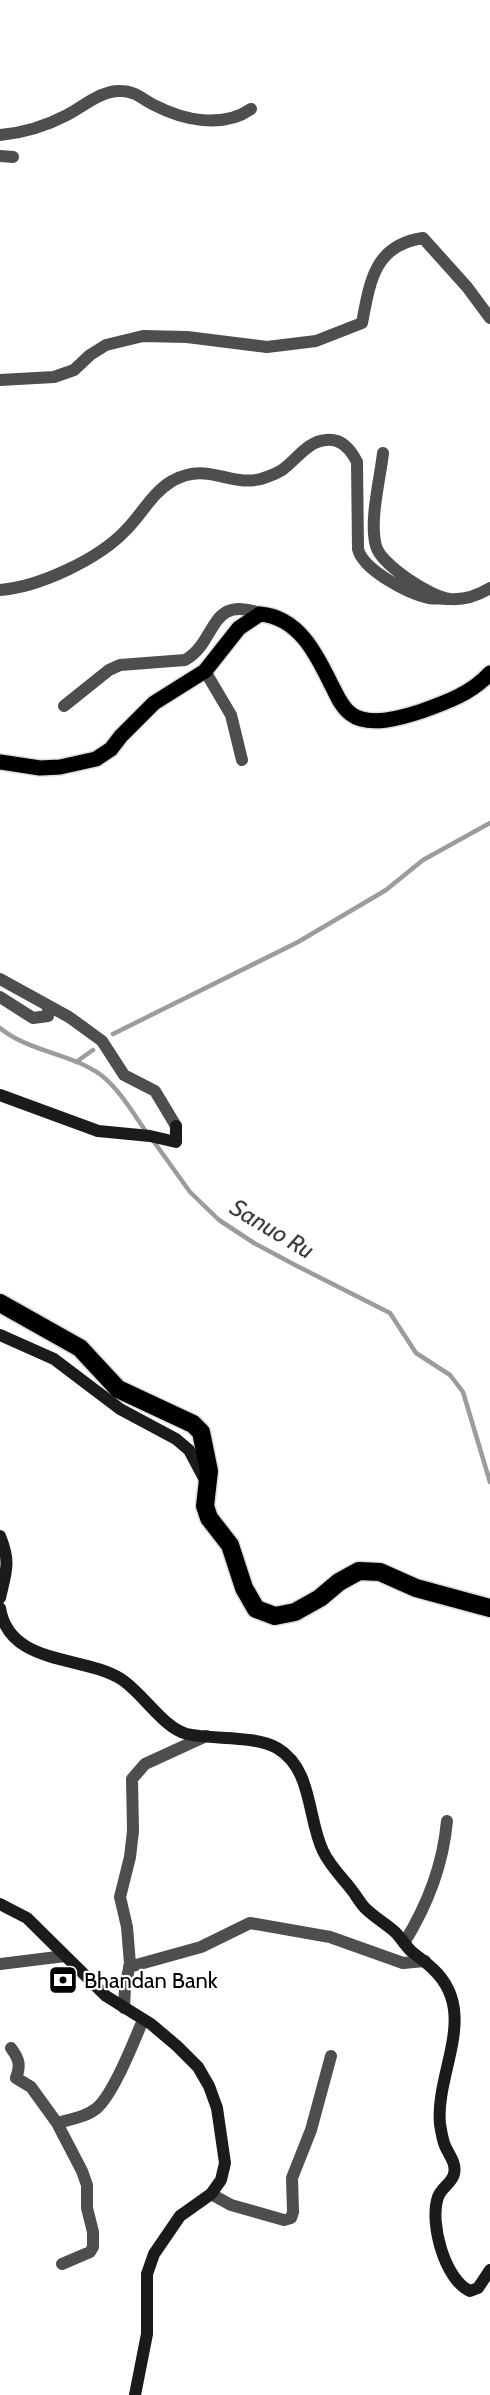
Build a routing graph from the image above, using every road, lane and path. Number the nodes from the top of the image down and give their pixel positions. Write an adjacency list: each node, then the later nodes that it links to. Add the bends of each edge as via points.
1 (251, 109): 2 (street, via 241,116 217,120 188,119 140,95 113,91 66,116)
2 (0, 135)
3 (490, 318): 4 (street, via 423,238 406,240 384,255 375,267 362,323 316,342 267,347 179,336 143,336 106,345 74,370 54,377)
4 (0, 380)
5 (383, 453): 8 (street, via 375,519 376,548 392,568)
6 (490, 588): 8 (street, via 465,599)
7 (0, 591): 8 (street, via 40,580 93,556 126,531 152,497 171,481 202,472 249,481 262,478 280,471 306,449 334,440 345,445 357,462 359,556 366,565 413,592)
8 (448, 599)
9 (262, 614): 10 (main road, via 239,628); 11 (main road, via 301,634 352,716 371,720 404,717 476,687); 12 (street, via 246,608 226,613 217,619 192,656 185,660 120,665)
10 (205, 671): 13 (street, via 231,715); 14 (main road, via 154,704 111,749 96,759 40,768)
11 (490, 674)
12 (64, 706)
13 (242, 760)
14 (0, 762)
15 (0, 979): 17 (street)
16 (0, 997): 17 (street, via 33,1018 48,1016)
17 (48, 1006): 18 (street, via 102,1041 124,1075 155,1091 176,1126 176,1142 98,1131)
18 (0, 1095)
19 (0, 1303): 21 (highway, via 80,1348 118,1389 193,1424 201,1432)
20 (0, 1335): 21 (street, via 54,1359 120,1409 176,1439 189,1450)
21 (208, 1487): 25 (highway, via 205,1506 209,1518 230,1545 244,1588 256,1609 275,1616 295,1612 359,1571 380,1572 416,1588)
22 (0, 1536): 23 (street, via 8,1561)
23 (0, 1598)
24 (0, 1608): 26 (street, via 9,1630 26,1646 120,1678 174,1726 186,1734)
25 (490, 1608)
26 (206, 1736): 29 (street, via 275,1747 292,1761 305,1785 316,1835 336,1874 364,1908); 33 (street, via 145,1764 132,1779 133,1831 120,1897 128,1928)
27 (447, 1821): 29 (street, via 435,1879)
28 (0, 1904): 30 (street, via 27,1918)
29 (404, 1943): 31 (street)
30 (64, 1956): 32 (street); 34 (street)
31 (425, 1961): 33 (street, via 403,1963 330,1937 250,1923 201,1947); 41 (street, via 445,1981 454,2010 440,2113 444,2145 455,2173 438,2196 439,2243 461,2287 478,2289)
32 (0, 1964)
33 (129, 1967): 34 (street)
34 (124, 2008): 35 (street)
35 (144, 2020): 38 (street, via 124,2065 99,2106); 39 (street, via 198,2067 209,2086 217,2108 225,2163)
36 (11, 2048): 38 (street, via 20,2065 16,2078 31,2087)
37 (331, 2056): 39 (street, via 311,2130 292,2178 291,2218 284,2220 231,2205)
38 (57, 2123): 40 (street, via 87,2185 93,2241 90,2253)
39 (211, 2194): 42 (street, via 180,2216 154,2254 147,2274 147,2334)
40 (62, 2264)
41 (490, 2270)
42 (135, 2395)

